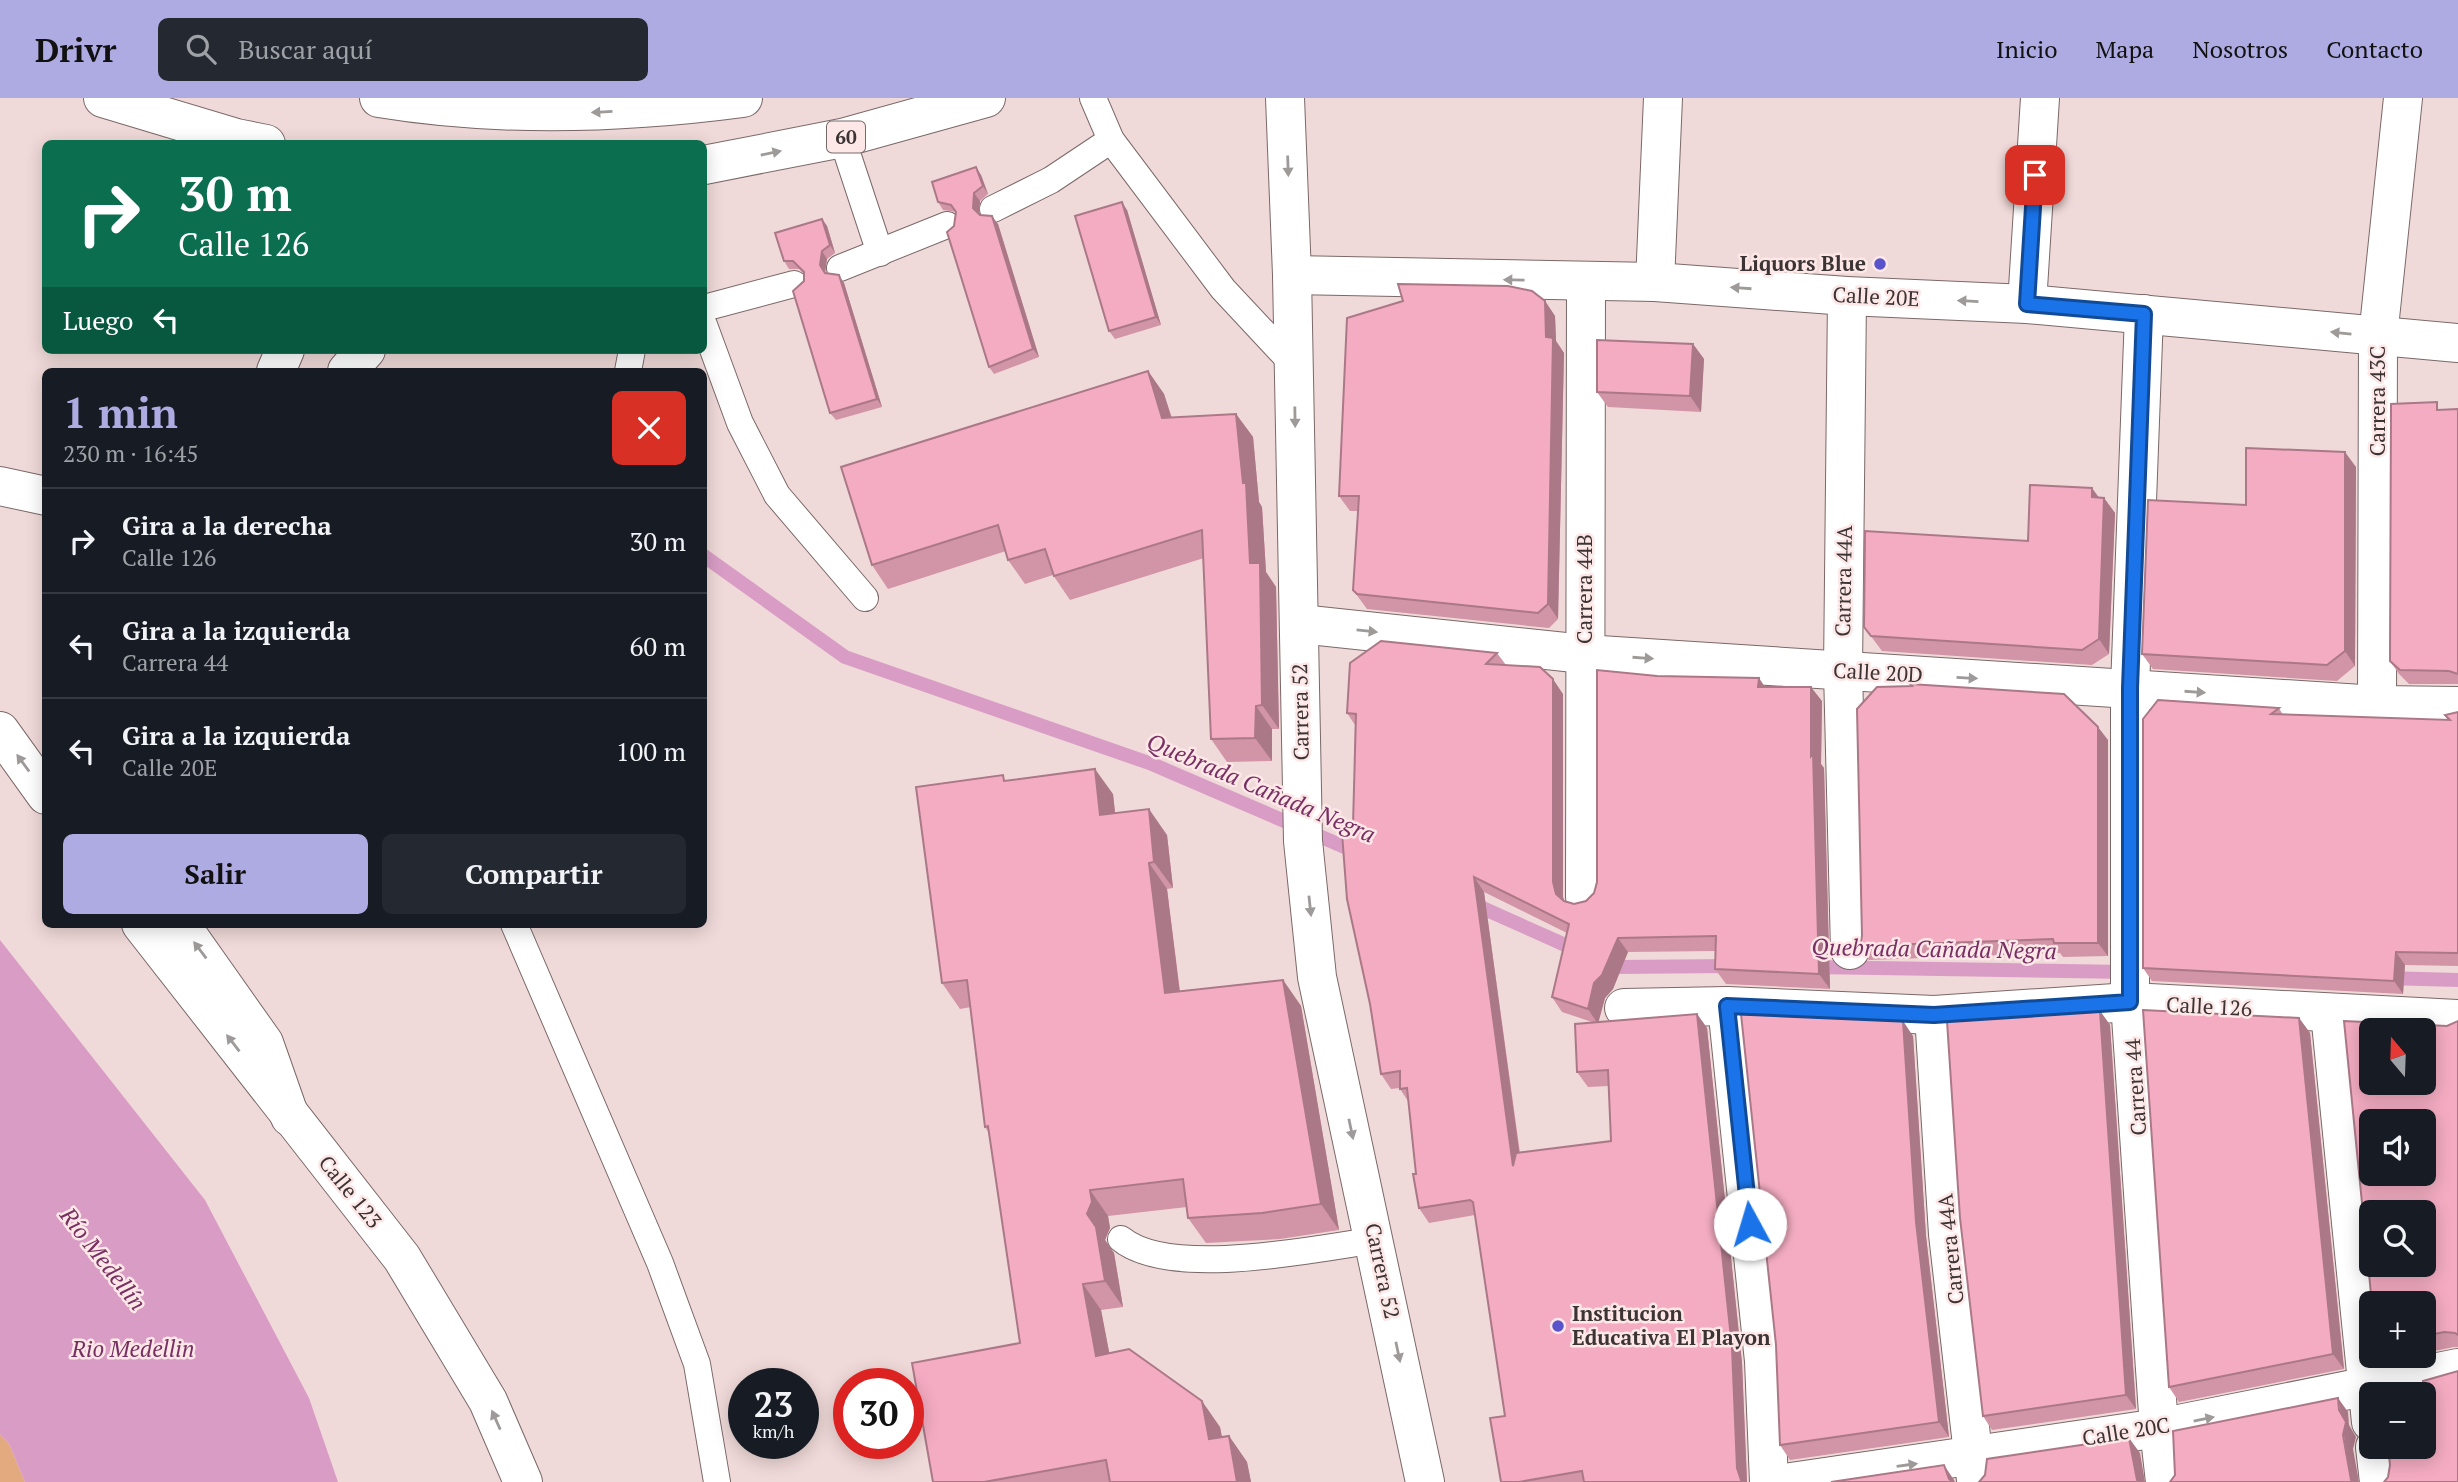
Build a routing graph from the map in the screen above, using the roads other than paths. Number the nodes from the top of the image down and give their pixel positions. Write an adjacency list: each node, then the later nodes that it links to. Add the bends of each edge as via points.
1 (379, 98): 2 (main road, one-way to 1, via 582,113 496,111)
2 (743, 98)
3 (986, 98): 10 (main road, 60)
4 (1093, 98): 13 (lane)
5 (1285, 98): 19 (main road, Carrera 52, one-way to 19)
6 (1663, 98): 21 (main road)
7 (2040, 98): 24 (main road)
8 (2403, 98): 28 (main road, Carrera 43C)
9 (119, 103): 11 (main road); 12 (main road)
10 (842, 138): 14 (main road, 60, one-way to 10); 17 (lane)
11 (172, 140)
12 (252, 140)
13 (1111, 140): 15 (lane, via 1051,180); 31 (lane, via 1223,289)
14 (707, 164)
15 (993, 209)
16 (947, 225): 17 (lane)
17 (880, 253): 18 (lane)
18 (840, 268)
19 (1292, 275): 20 (main road, Calle 20E, one-way to 19); 31 (main road, Carrera 52)
20 (1586, 282): 21 (main road, Calle 20E); 37 (main road, Carrera 44B)
21 (1655, 282): 23 (main road, Calle 20E, one-way to 21)
22 (794, 284): 25 (lane)
23 (1847, 296): 24 (main road, Calle 20E, one-way to 23); 38 (main road, Carrera 44A)
24 (2027, 304): 26 (main road, Calle 20E)
25 (707, 307)
26 (2144, 314): 28 (main road, Calle 20E, one-way to 26); 39 (main road, Carrera 44)
27 (707, 333): 35 (lane, via 740,423 777,495)
28 (2378, 337): 29 (main road, Calle 20E); 40 (main road, Carrera 43C)
29 (2458, 342)
30 (362, 354): 32 (main road)
31 (1294, 365): 36 (main road, Carrera 52, one-way to 36)
32 (350, 368)
33 (0, 486): 34 (main road)
34 (42, 495)
35 (865, 598)
36 (1300, 624): 37 (main road, Calle 20D, one-way to 37); 57 (main road, Carrera 52, one-way to 57, via 1303,838 1317,977)
37 (1584, 654): 38 (main road, Calle 20D, one-way to 38); 44 (main road, Carrera 44B)
38 (1843, 671): 39 (main road, Calle 20D, one-way to 39); 48 (main road, Carrera 44A)
39 (2130, 688): 40 (main road, Calle 20D, one-way to 40); 49 (main road, Carrera 44)
40 (2377, 705): 41 (main road, Calle 20D)
41 (2458, 706)
42 (0, 731): 43 (main road, one-way to 42)
43 (42, 789)
44 (1585, 897)
45 (144, 928): 55 (main road, Calle 123, one-way to 45)
46 (183, 928): 55 (main road, one-way to 46, via 264,1043)
47 (516, 928): 66 (lane, via 660,1263 698,1364)
48 (1850, 950)
49 (2131, 984): 52 (main road, Calle 126); 53 (main road, Calle 126); 62 (main road, Carrera 44)
50 (1727, 1006): 51 (main road, Calle 126); 53 (main road, Calle 126); 68 (main road, via 1764,1361)
51 (1624, 1008)
52 (2330, 1013): 54 (main road, Calle 126); 59 (main road)
53 (1934, 1015): 64 (main road, Carrera 44A, via 1948,1234)
54 (2458, 1019)
55 (290, 1117): 65 (main road, Calle 123, one-way to 55, via 488,1401 402,1258)
56 (1122, 1239): 57 (lane, via 1130,1246 1168,1257 1205,1261)
57 (1376, 1240): 67 (main road, Carrera 52, one-way to 67)
58 (2458, 1368): 60 (main road, Calle 20C)
59 (2367, 1382)
60 (2424, 1382)
61 (2359, 1406): 62 (main road, Calle 20C, one-way to 61)
62 (2159, 1428): 64 (main road, Calle 20C); 70 (main road, Carrera 44)
63 (2376, 1459): 71 (main road)
64 (1975, 1469): 69 (main road, Calle 20C, one-way to 64)
65 (523, 1482)
66 (717, 1482)
67 (1424, 1482)
68 (1769, 1482)
69 (1791, 1482)
70 (2165, 1482)
71 (2379, 1482)

